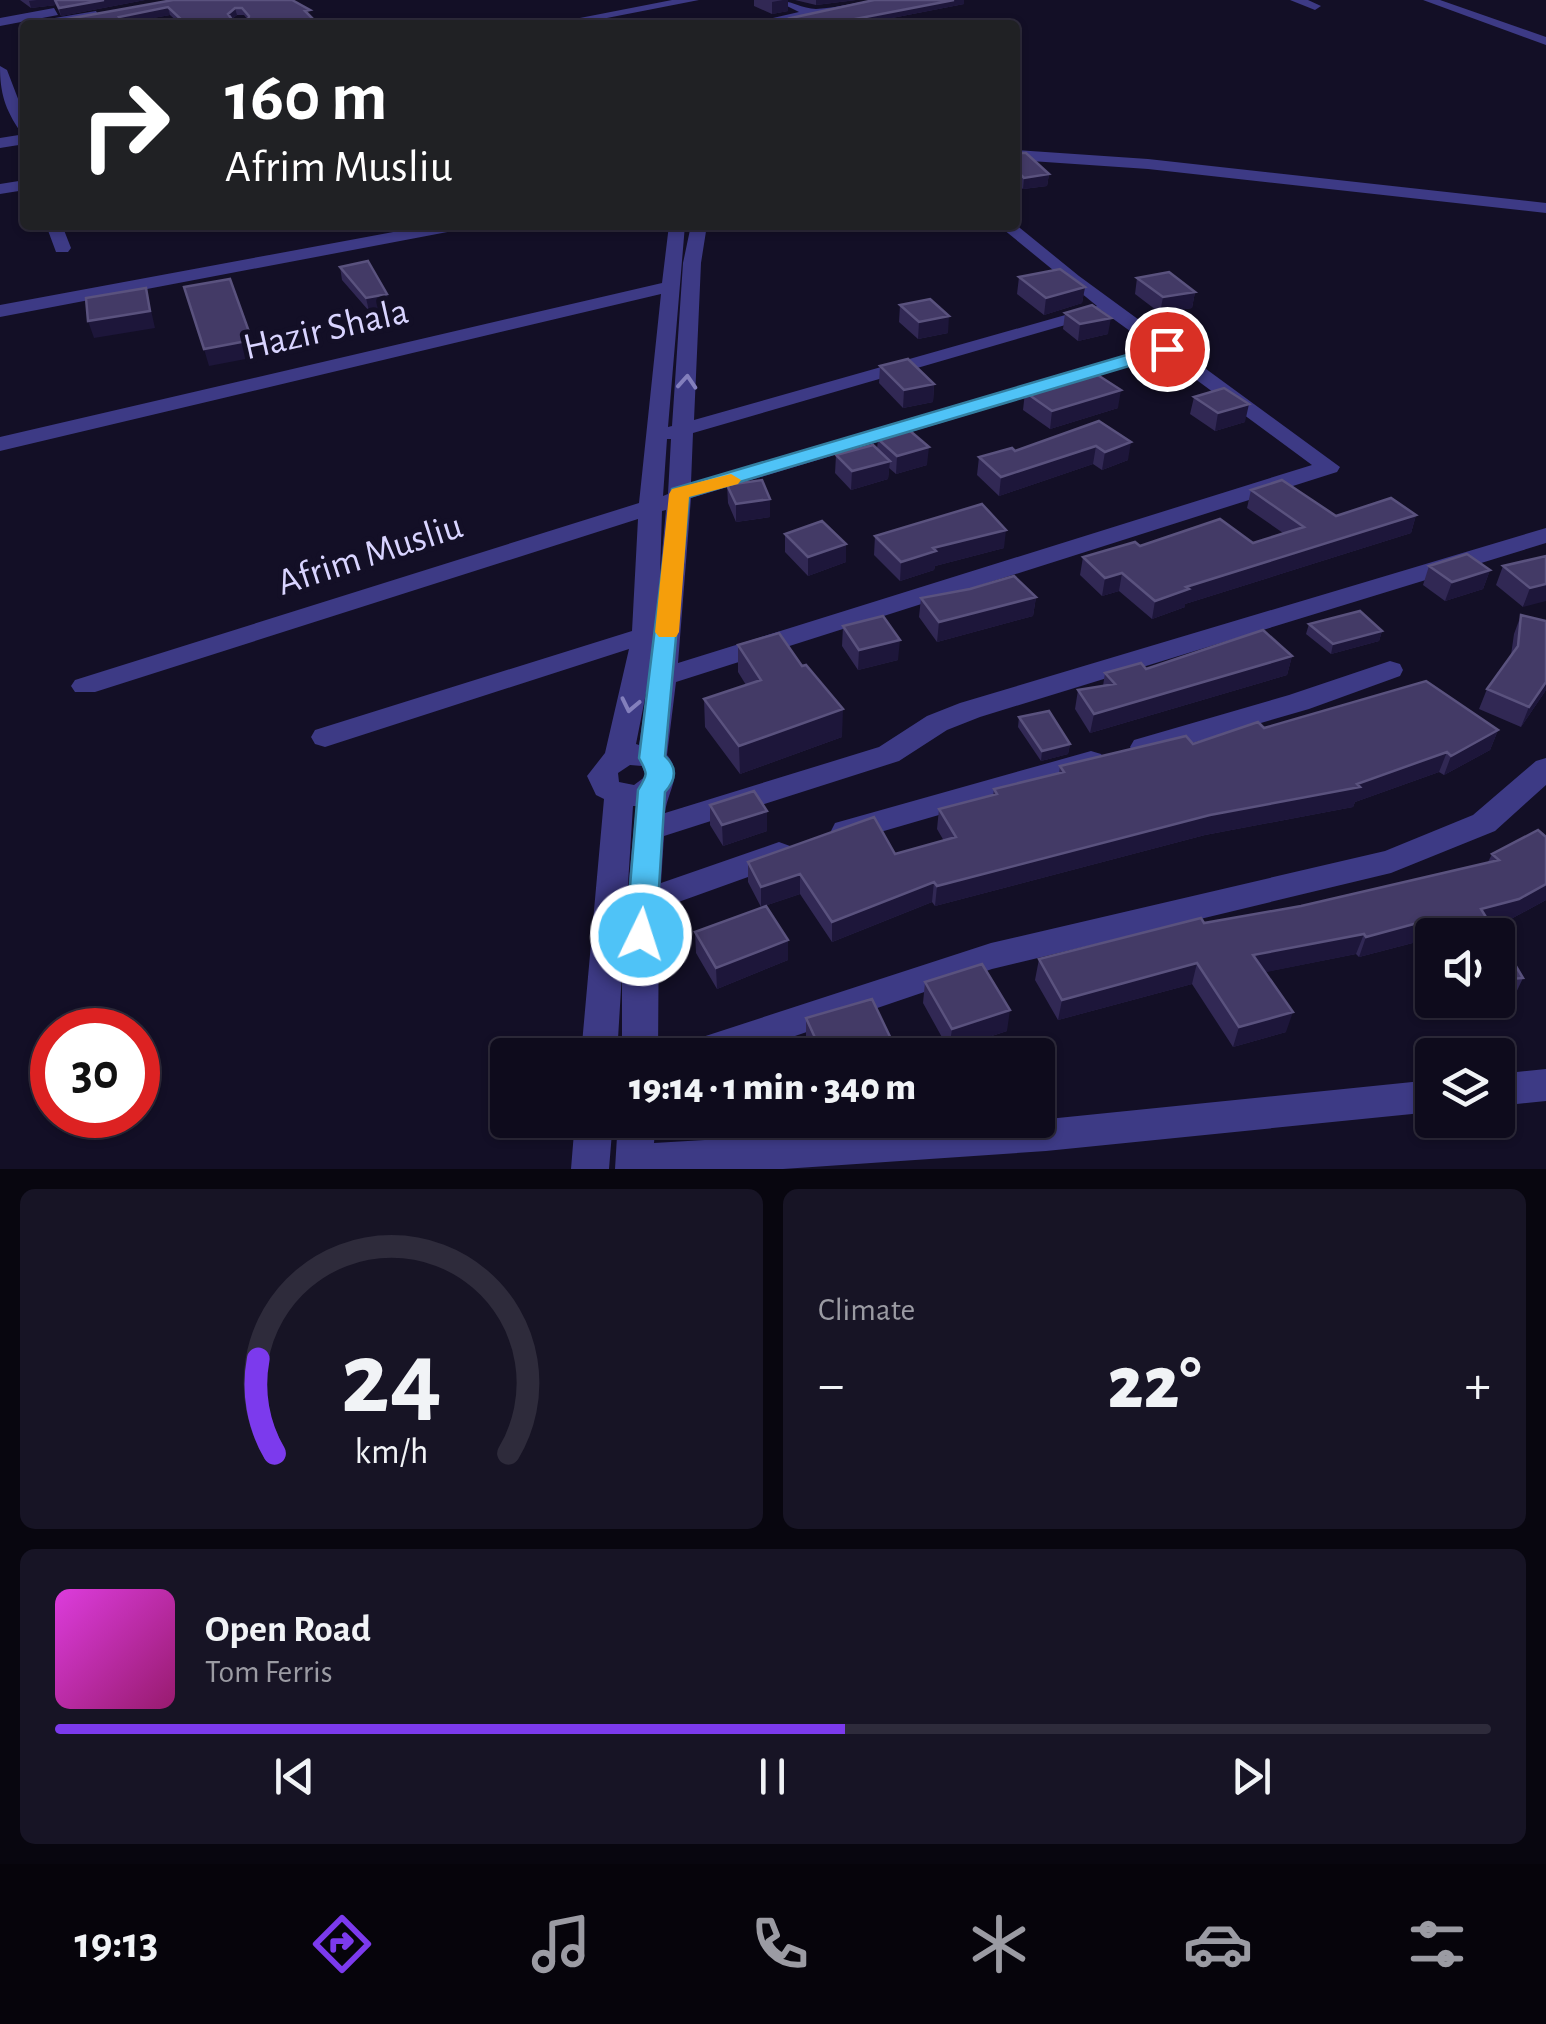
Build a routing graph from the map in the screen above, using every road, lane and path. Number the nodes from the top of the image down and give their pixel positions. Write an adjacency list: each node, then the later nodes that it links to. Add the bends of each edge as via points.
1 (694, 0): 9 (street)
2 (781, 0): 7 (street)
3 (878, 0): 7 (street)
4 (1296, 0): 6 (street)
5 (1429, 0): 12 (street)
6 (1316, 6)
7 (812, 13): 10 (street)
8 (59, 20): 11 (street, via 111,8)
9 (579, 20)
10 (775, 20)
11 (0, 22)
12 (1546, 41)
13 (1, 76): 14 (street)
14 (20, 121)
15 (1020, 155): 16 (street, via 1136,161)
16 (1546, 208)
17 (56, 230): 21 (street)
18 (431, 230): 24 (street)
19 (1012, 230): 23 (street)
20 (689, 241): 22 (street); 26 (street, one-way to 20)
21 (62, 248)
22 (669, 287): 27 (street); 28 (street, Hazir Shala)
23 (1109, 306): 25 (street); 26 (street)
24 (0, 311)
25 (1167, 349): 29 (street, Afrim Musliu); 35 (street, via 1330,467)
26 (683, 432): 27 (street); 29 (street)
27 (656, 434): 30 (street)
28 (0, 444)
29 (679, 496): 30 (street, Afrim Musliu); 32 (street)
30 (650, 507): 32 (street); 36 (street, Afrim Musliu)
31 (1546, 535): 42 (street, via 970,710 937,722 889,754)
32 (661, 561): 33 (street)
33 (656, 632): 35 (street); 37 (street); 38 (street, one-way to 38)
34 (1390, 670): 43 (street, via 1250,717 946,800)
35 (663, 677): 40 (street)
36 (84, 686)
37 (325, 737)
38 (620, 756): 40 (street, via 636,754); 41 (street, via 602,776 606,788)
39 (1546, 768): 46 (street, via 1484,824 1391,861 990,956)
40 (652, 774): 41 (street, via 636,796); 42 (street)
41 (619, 795): 44 (street)
42 (650, 829): 43 (street)
43 (642, 902): 45 (street)
44 (600, 1038)
45 (640, 1038)
46 (745, 1038)
47 (1546, 1085): 48 (street)
48 (1515, 1088)
49 (1415, 1098): 52 (street)
50 (593, 1138): 53 (street)
51 (636, 1138): 52 (street)
52 (634, 1166)
53 (590, 1169)

